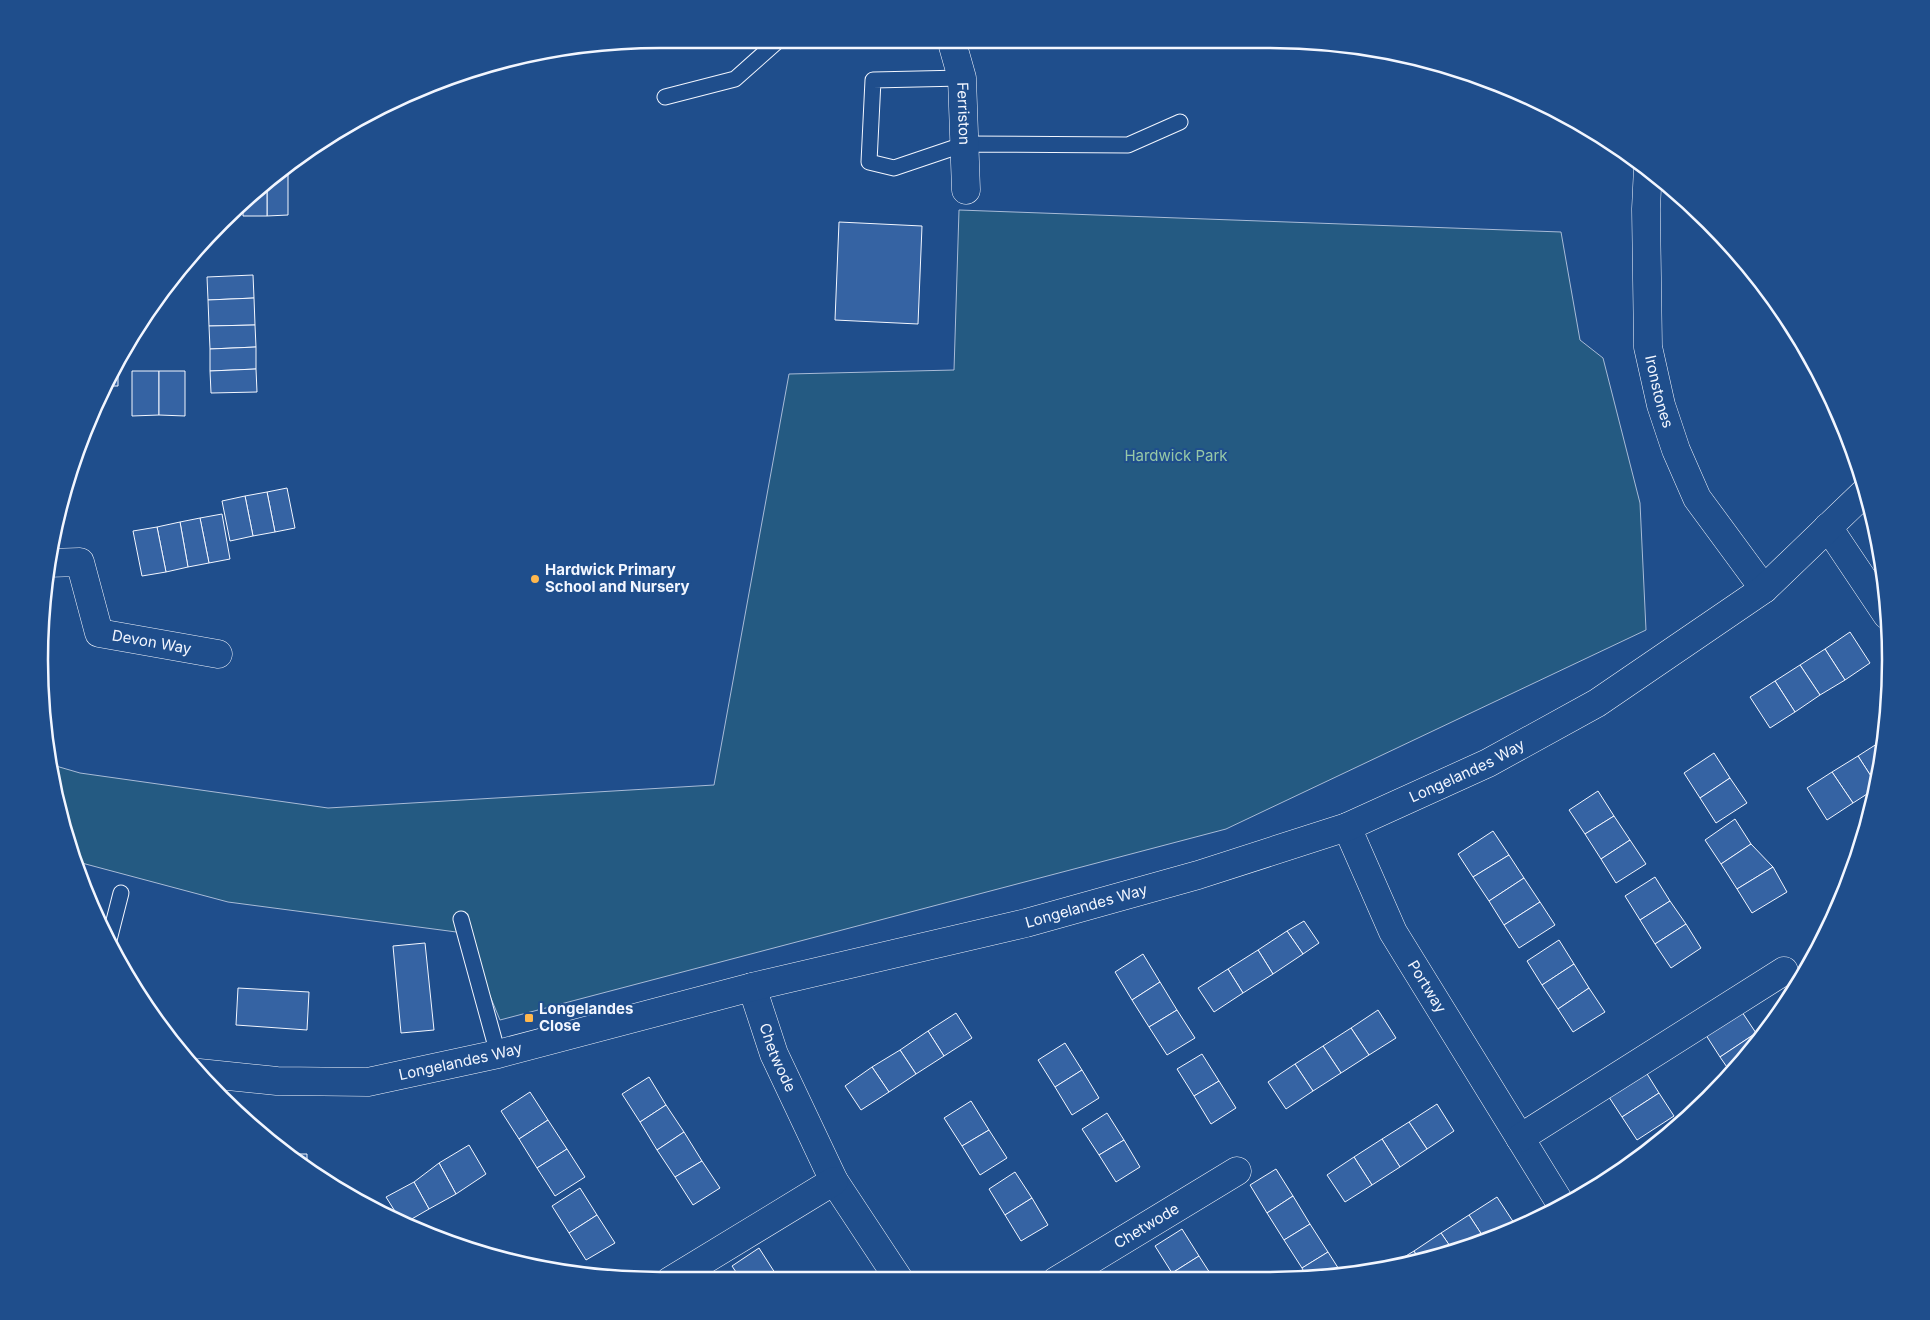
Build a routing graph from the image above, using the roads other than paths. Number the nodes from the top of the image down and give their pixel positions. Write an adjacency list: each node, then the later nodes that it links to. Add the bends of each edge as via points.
1 (770, 48): 4 (lane, via 735,79)
2 (954, 48): 3 (street, Ferriston)
3 (962, 78): 6 (street, Ferriston); 6 (lane, via 873,80 869,162 894,168)
4 (665, 96)
5 (1180, 122): 6 (lane, via 1128,145)
6 (965, 144): 8 (street, Ferriston)
7 (1647, 178): 12 (street, Ironstones, via 1648,347 1660,405 1697,498)
8 (966, 190)
9 (1861, 496): 10 (street, Longelandes Way)
10 (1828, 527): 12 (street, Longelandes Way); 13 (street)
11 (56, 563): 14 (street, Devon Way, via 80,562 99,633)
12 (1764, 589): 15 (street, Longelandes Way, via 1597,702 1488,763)
13 (1879, 604)
14 (218, 654)
15 (1346, 828): 20 (street, Longelandes Way, via 1198,875 1026,923); 23 (street, Portway, via 1393,932)
16 (121, 893): 18 (lane)
17 (461, 919): 21 (lane)
18 (111, 931)
19 (1784, 971): 23 (street)
20 (752, 987): 21 (street, Longelandes Way); 25 (street, Chetwode, via 774,1054)
21 (498, 1054): 22 (street, Longelandes Way, via 368,1082)
22 (215, 1080)
23 (1520, 1138): 26 (street, Portway)
24 (1237, 1172): 29 (street, Chetwode)
25 (834, 1181): 27 (street); 28 (street, Chetwode)
26 (1558, 1200)
27 (685, 1272)
28 (894, 1272)
29 (1071, 1272)

